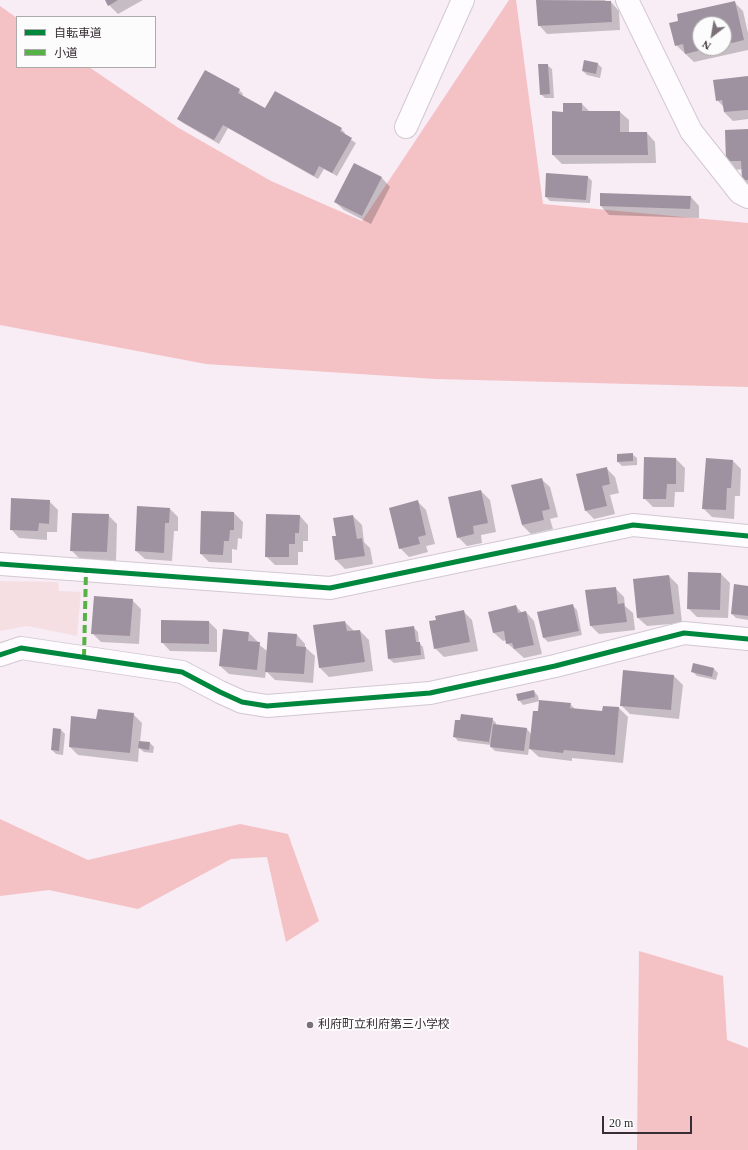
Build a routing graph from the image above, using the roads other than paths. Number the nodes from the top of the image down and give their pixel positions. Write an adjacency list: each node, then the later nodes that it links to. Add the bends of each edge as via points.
1 (463, 0): 3 (street)
2 (627, 0): 4 (street, via 692,131 740,194)
3 (406, 127)
4 (748, 197)
5 (748, 536): 6 (street, via 633,525 330,588)
6 (0, 564)
7 (748, 640): 8 (street, via 684,634 430,693 267,706 242,702 182,672 21,648)
8 (0, 655)

